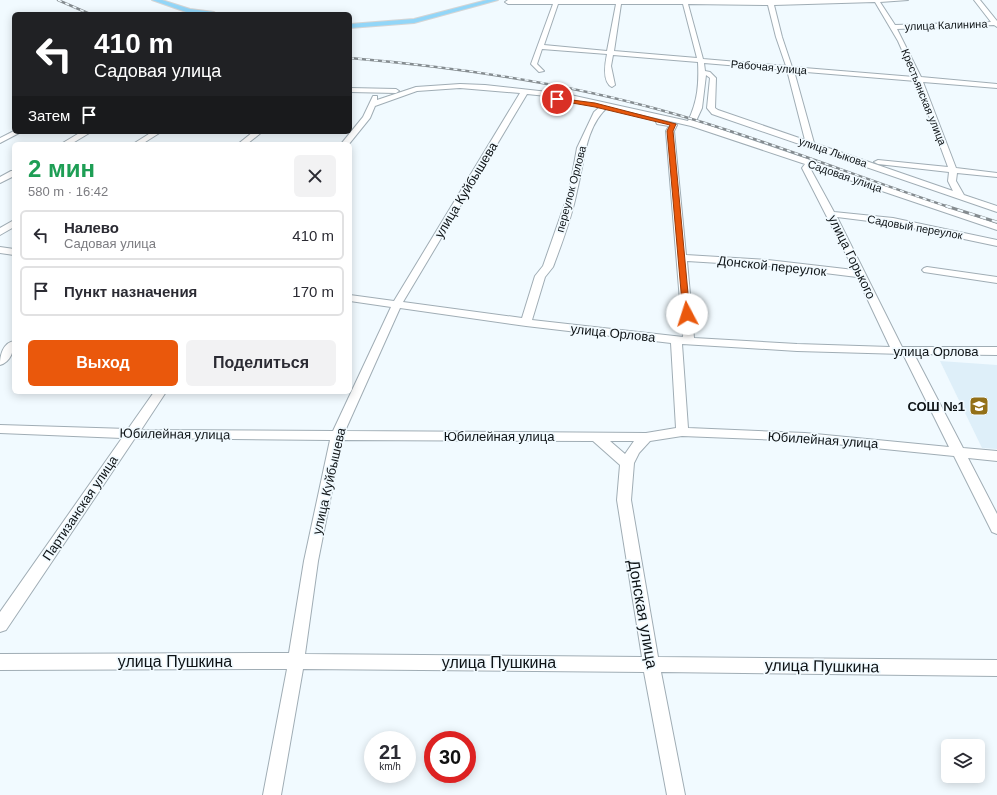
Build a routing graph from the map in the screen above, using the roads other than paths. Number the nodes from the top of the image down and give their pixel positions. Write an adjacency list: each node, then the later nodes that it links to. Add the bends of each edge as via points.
1 (155, 0): 11 (main road)
2 (495, 0): 13 (main road, via 414,21)
3 (905, 0): 7 (street)
4 (977, 0): 12 (street)
5 (556, 1): 6 (street); 8 (street); 15 (street)
6 (619, 1): 9 (street); 16 (street)
7 (877, 1): 10 (street); 14 (street, Крестьянская улица)
8 (508, 2)
9 (685, 2): 10 (street); 17 (street)
10 (770, 2): 18 (street)
11 (197, 12)
12 (996, 24): 14 (street, улица Калинина)
13 (352, 26)
14 (895, 27): 21 (street, Крестьянская улица)
15 (541, 48): 16 (street, Рабочая улица); 19 (street, via 534,64)
16 (610, 53): 17 (street, Рабочая улица); 22 (street, via 608,66)
17 (699, 61): 18 (street, Рабочая улица); 20 (street)
18 (790, 69): 21 (street, Рабочая улица); 40 (street)
19 (541, 71)
20 (701, 72): 30 (street, via 702,101); 40 (street, улица Лыкова, via 713,78 711,108 716,112)
21 (919, 80): 23 (street, Рабочая улица); 43 (street, Крестьянская улица)
22 (612, 85)
23 (997, 86)
24 (352, 88): 26 (street, Садовая улица, via 370,88)
25 (409, 90): 26 (street, Садовая улица); 27 (street, Садовая улица, via 437,92 489,87); 28 (street)
26 (376, 91): 28 (street)
27 (525, 91): 29 (street, Садовая улица, via 557,99); 61 (street, улица Куйбышева)
28 (373, 104): 39 (street, via 366,118)
29 (606, 106): 30 (street, Садовая улица); 56 (street, Садовая улица, via 673,124 670,131); 62 (street, переулок Орлова, via 598,112 581,148 573,192 548,267 540,276)
30 (693, 122): 42 (street, Садовая улица)
31 (13, 134): 35 (street)
32 (83, 134): 36 (street)
33 (153, 134): 37 (street)
34 (255, 134): 38 (street)
35 (0, 141)
36 (69, 142)
37 (140, 142)
38 (245, 142)
39 (347, 142)
40 (810, 144): 41 (street, улица Лыкова)
41 (853, 158): 43 (street); 47 (street, улица Лыкова)
42 (809, 164): 49 (street, улица Горького, via 806,168); 51 (street, Садовая улица)
43 (953, 170): 45 (street); 47 (street, Крестьянская улица, via 952,181)
44 (12, 174): 46 (street)
45 (997, 175)
46 (0, 180)
47 (960, 196): 48 (street, улица Лыкова)
48 (997, 209)
49 (832, 214): 53 (street, Садовый переулок, via 893,221); 58 (street, улица Горького)
50 (12, 224): 52 (street)
51 (997, 227)
52 (0, 232)
53 (997, 243)
54 (0, 250): 55 (street)
55 (12, 252)
56 (682, 258): 58 (street, Донской переулок, via 768,263); 64 (street)
57 (927, 270): 59 (street)
58 (861, 274): 66 (street, улица Горького)
59 (997, 280)
60 (352, 298): 61 (street, улица Орлова)
61 (397, 304): 62 (street, улица Орлова); 73 (street, улица Куйбышева)
62 (526, 323): 63 (street, улица Орлова)
63 (676, 340): 64 (street, улица Орлова); 71 (street)
64 (689, 341): 66 (street, улица Орлова, via 788,349)
65 (12, 346): 68 (street)
66 (902, 351): 67 (street, улица Орлова); 76 (street, улица Горького)
67 (997, 351)
68 (0, 361)
69 (159, 394): 72 (street, Партизанская улица)
70 (0, 429): 72 (street, Юбилейная улица)
71 (682, 432): 75 (street, Юбилейная улица); 76 (street, Юбилейная улица, via 805,437)
72 (131, 434): 73 (street, Юбилейная улица); 80 (street, Партизанская улица)
73 (337, 435): 74 (street, Юбилейная улица); 81 (street, улица Куйбышева, via 311,561)
74 (595, 436): 75 (street, Юбилейная улица); 78 (street)
75 (646, 437): 78 (street, Донская улица, via 634,450)
76 (958, 452): 77 (street, Юбилейная улица); 79 (street, улица Горького)
77 (997, 456)
78 (627, 463): 83 (street, Донская улица, via 624,500)
79 (997, 528)
80 (0, 625)
81 (296, 661): 82 (street, улица Пушкина); 83 (street, улица Пушкина); 85 (street, улица Куйбышева)
82 (0, 662)
83 (651, 664): 84 (street, улица Пушкина); 86 (street, Донская улица)
84 (997, 668)
85 (272, 795)
86 (676, 795)

